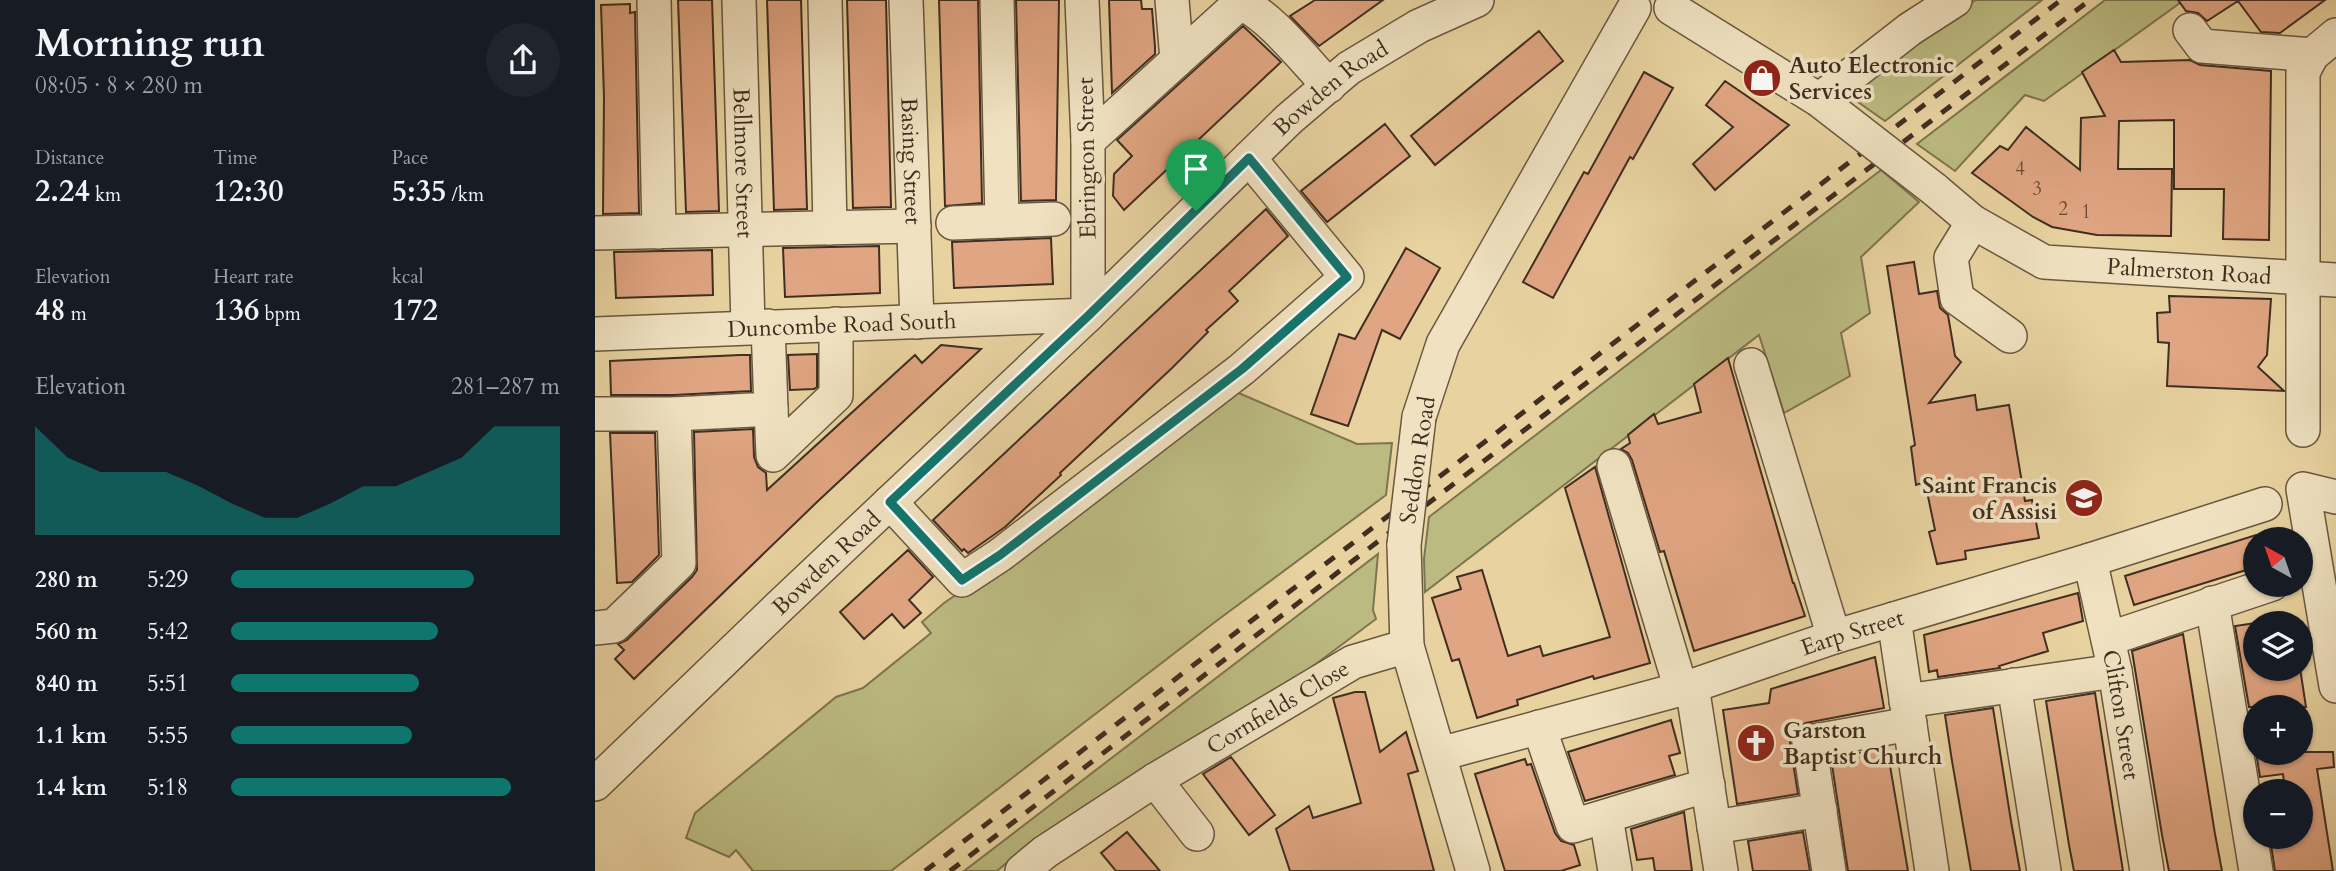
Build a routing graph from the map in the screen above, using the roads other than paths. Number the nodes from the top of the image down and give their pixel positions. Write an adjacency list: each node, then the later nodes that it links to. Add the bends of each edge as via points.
1 (654, 0): 26 (street)
2 (739, 0): 25 (street, Bellmore Street)
3 (825, 0): 24 (street)
4 (906, 0): 23 (street, Basing Street)
5 (997, 0): 20 (street)
6 (1082, 0): 17 (street, Ebrington Street)
7 (1173, 0): 14 (street)
8 (1477, 0): 15 (street, Bowden Road, via 1419,26 1349,68)
9 (1955, 0): 16 (street)
10 (1621, 4): 11 (street); 53 (street, Seddon Road, bridge, via 1443,344 1419,417 1404,545)
11 (1674, 4): 16 (street)
12 (2190, 30): 13 (street, via 2202,46)
13 (2329, 41): 28 (street, via 2303,72)
14 (1177, 60): 15 (street, via 1240,3 1252,8); 17 (street)
15 (1329, 86): 18 (street, Bowden Road)
16 (1819, 100): 21 (street, bridge)
17 (1088, 141): 30 (street, Ebrington Street)
18 (1249, 158): 30 (street, Bowden Road); 43 (street, via 1347,277 1242,369 962,580)
19 (1054, 219): 20 (street)
20 (1002, 221): 22 (street)
21 (1973, 222): 28 (street, Palmerston Road, via 2044,262); 35 (street, via 1951,258 1957,298)
22 (953, 223)
23 (914, 226): 24 (street); 31 (street, Basing Street)
24 (830, 228): 25 (street)
25 (746, 230): 26 (street); 33 (street, Bellmore Street)
26 (659, 232): 27 (street)
27 (595, 233)
28 (2301, 279): 29 (street, Palmerston Road); 40 (street)
29 (2336, 280)
30 (1088, 316): 31 (street, Duncombe Road South); 43 (street, Bowden Road)
31 (917, 322): 32 (street, Duncombe Road South)
32 (836, 324): 33 (street, Duncombe Road South); 37 (street, Bellmore Street, via 836,395 773,455)
33 (758, 326): 34 (street, Duncombe Road South); 37 (street, Bellmore Street)
34 (595, 334)
35 (2010, 336)
36 (1751, 365): 51 (street)
37 (771, 409): 39 (street)
38 (595, 414): 39 (street)
39 (674, 414): 50 (street, via 679,563 614,626)
40 (2303, 430)
41 (1614, 466): 57 (street)
42 (2336, 497): 46 (street, via 2303,489)
43 (890, 502): 62 (street, Bowden Road)
44 (2265, 504): 45 (street, Earp Street)
45 (2090, 560): 49 (street, Earp Street); 52 (street, Clifton Street)
46 (2318, 582): 56 (street)
47 (2243, 593): 48 (street)
48 (2212, 603): 52 (street); 76 (street)
49 (1894, 620): 51 (street, Earp Street); 58 (street)
50 (595, 628)
51 (1834, 637): 57 (street, Earp Street)
52 (2108, 639): 54 (street, Clifton Street)
53 (1407, 646): 60 (street, Seddon Road); 61 (street, Cornfields Close, via 1353,662)
54 (2115, 671): 55 (street); 75 (street, Clifton Street)
55 (2014, 685): 58 (street); 74 (street)
56 (2336, 686)
57 (1687, 687): 59 (street, Earp Street); 63 (street)
58 (1908, 713): 64 (street, via 1809,742); 73 (street)
59 (1539, 727): 60 (street, Earp Street); 65 (street, via 1573,826)
60 (1440, 754): 69 (street, Seddon Road)
61 (1155, 780): 67 (street); 68 (street, Cornfields Close)
62 (595, 784)
63 (1708, 785): 65 (street); 66 (street)
64 (1820, 810): 66 (street); 72 (street)
65 (1606, 817): 70 (street)
66 (1714, 827): 71 (street)
67 (1197, 834)
68 (1021, 871)
69 (1473, 871)
70 (1615, 871)
71 (1721, 871)
72 (1829, 871)
73 (1932, 871)
74 (2044, 871)
75 (2147, 871)
76 (2256, 871)

